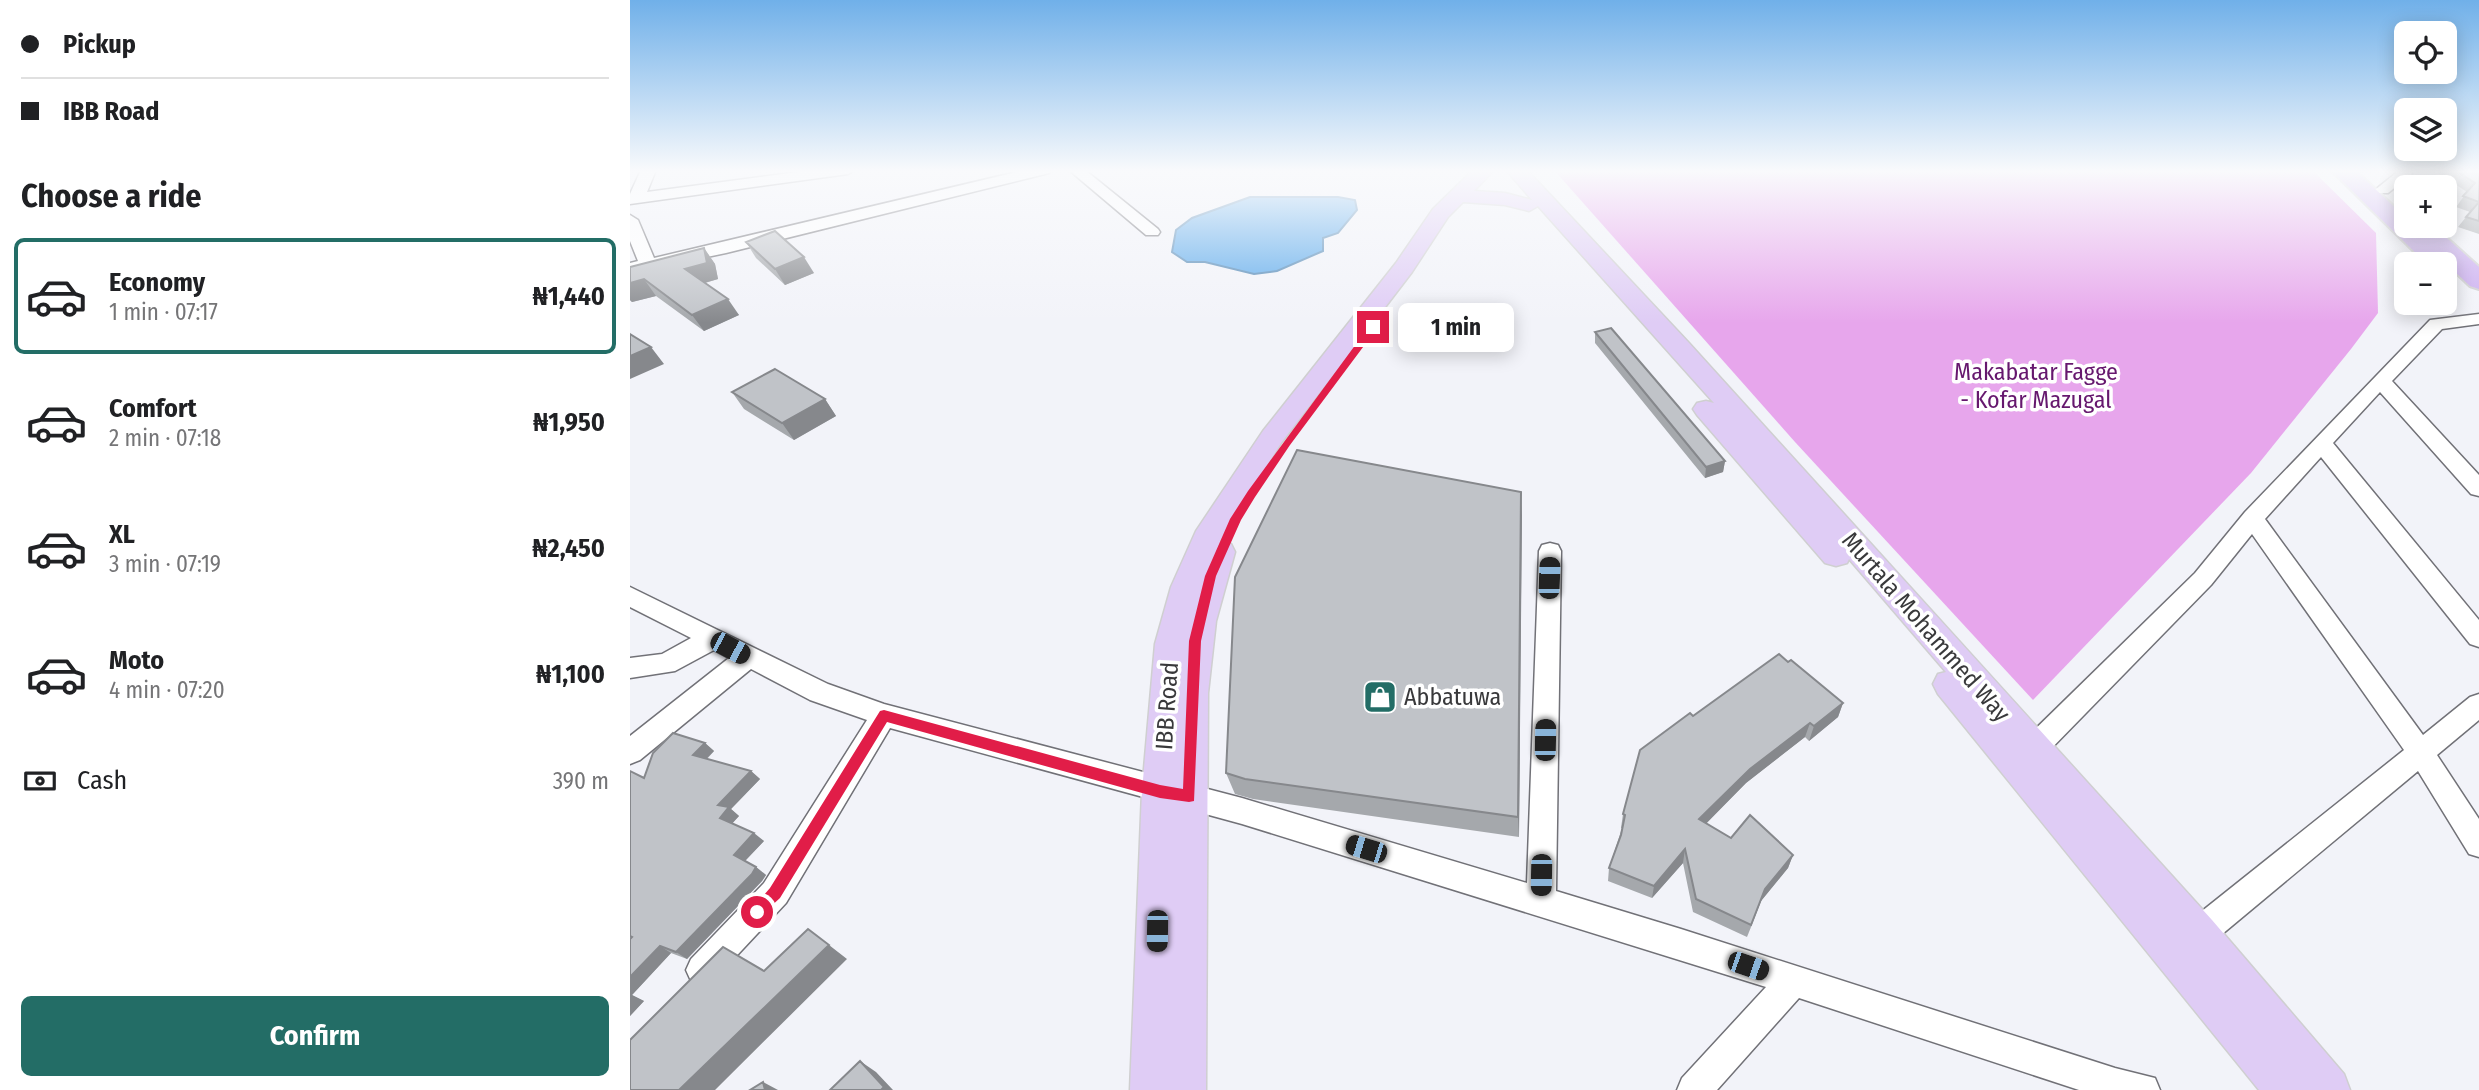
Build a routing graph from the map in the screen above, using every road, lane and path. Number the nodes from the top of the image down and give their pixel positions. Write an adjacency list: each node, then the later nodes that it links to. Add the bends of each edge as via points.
1 (630, 220): 12 (street)
2 (840, 221): 12 (street)
3 (1138, 221): 9 (street)
4 (1435, 221): 34 (main road, IBB Road, via 1398,276 1272,438 1206,539 1186,587 1171,644)
5 (1447, 221): 34 (main road, IBB Road, via 1236,519 1210,576 1195,641)
6 (1544, 221): 20 (main road, Murtala Mohammed Way)
7 (1560, 221): 20 (main road, Murtala Mohammed Way)
8 (2396, 221): 11 (highway)
9 (1152, 232)
10 (2434, 238): 15 (highway)
11 (2428, 252)
12 (648, 265): 13 (street)
13 (630, 268)
14 (2457, 280): 16 (highway)
15 (2479, 281)
16 (2479, 301)
17 (2479, 319): 18 (street, via 2436,324)
18 (2381, 381): 19 (street); 21 (street)
19 (2322, 444): 22 (street); 25 (street)
20 (1785, 482): 31 (main road, Murtala Mohammed Way); 44 (main road, Murtala Mohammed Way)
21 (2479, 489)
22 (2253, 518): 31 (street, via 2203,579); 33 (street)
23 (1550, 551): 36 (street)
24 (630, 596): 26 (street)
25 (2479, 637)
26 (712, 639): 27 (street); 28 (street, via 666,664)
27 (747, 657): 30 (street, via 819,692); 32 (street)
28 (630, 668)
29 (2479, 705): 33 (street)
30 (884, 715): 34 (street); 39 (street, via 775,893)
31 (2033, 749): 37 (main road, Murtala Mohammed Way)
32 (630, 752)
33 (2421, 752): 35 (street); 37 (street)
34 (1175, 794): 36 (street); 40 (main road, IBB Road); 41 (main road, IBB Road)
35 (2479, 844)
36 (1541, 902): 38 (street)
37 (2198, 934): 45 (main road, Murtala Mohammed Way)
38 (1793, 981): 42 (street); 43 (street, via 2103,1082)
39 (684, 988)
40 (1152, 1090)
41 (1184, 1090)
42 (1695, 1090)
43 (2143, 1090)
44 (2287, 1090)
45 (2328, 1090)

